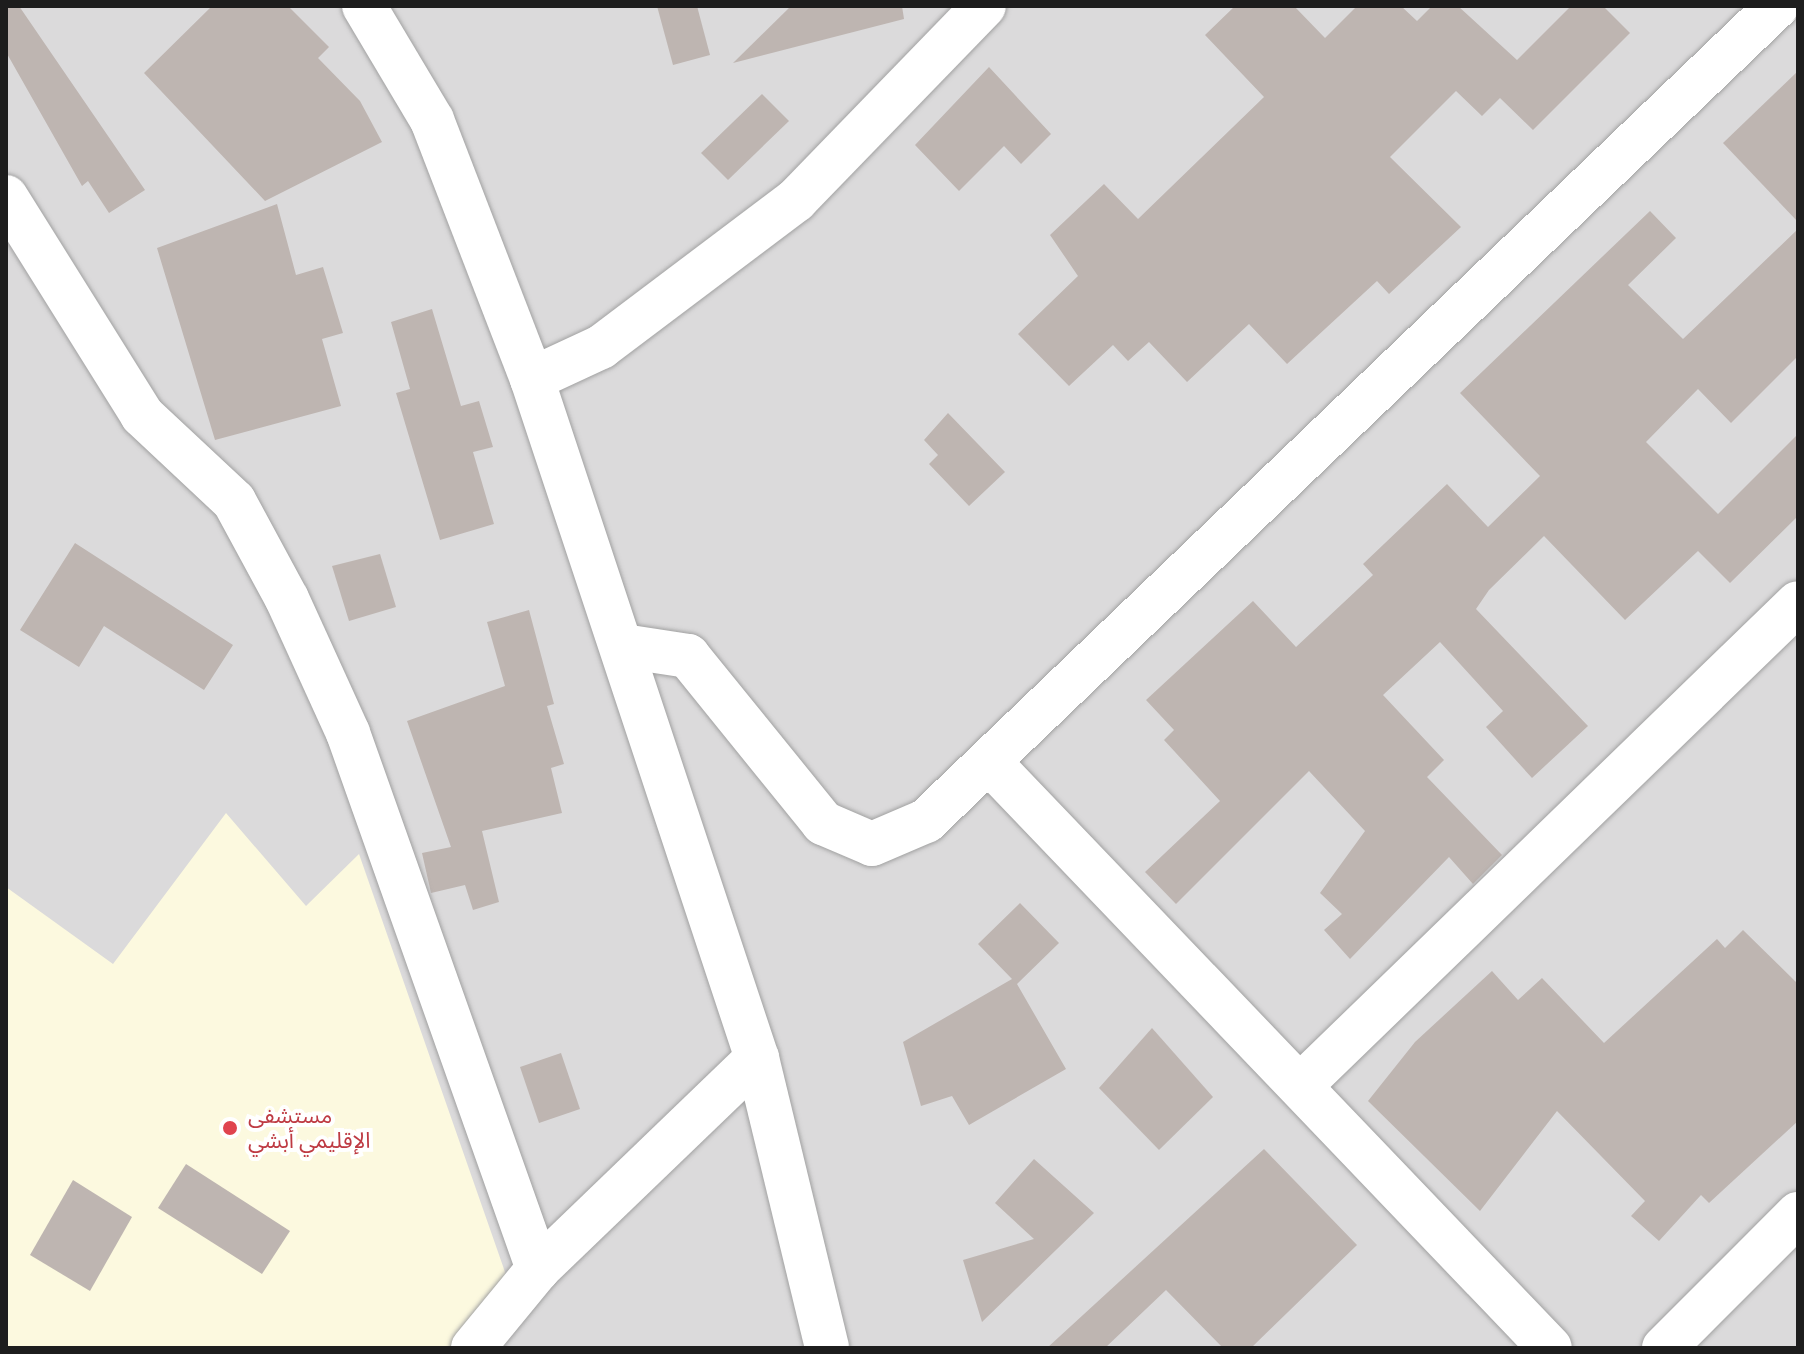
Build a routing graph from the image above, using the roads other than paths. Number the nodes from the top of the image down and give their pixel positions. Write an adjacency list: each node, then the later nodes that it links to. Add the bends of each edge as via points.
1 (364, 6): 5 (street, via 432,120)
2 (984, 6): 5 (street, via 796,200 601,347)
3 (1777, 6): 8 (street)
4 (6, 197): 12 (street, via 142,415 234,501 287,599 348,733)
5 (532, 379): 7 (street)
6 (1798, 603): 10 (street)
7 (623, 646): 8 (street, via 688,656 823,823 872,844 926,821); 9 (street)
8 (991, 764): 10 (street)
9 (757, 1058): 12 (street); 14 (street)
10 (1301, 1085): 15 (street)
11 (1798, 1214): 16 (street)
12 (538, 1269): 13 (street)
13 (473, 1348)
14 (827, 1348)
15 (1550, 1348)
16 (1664, 1348)

